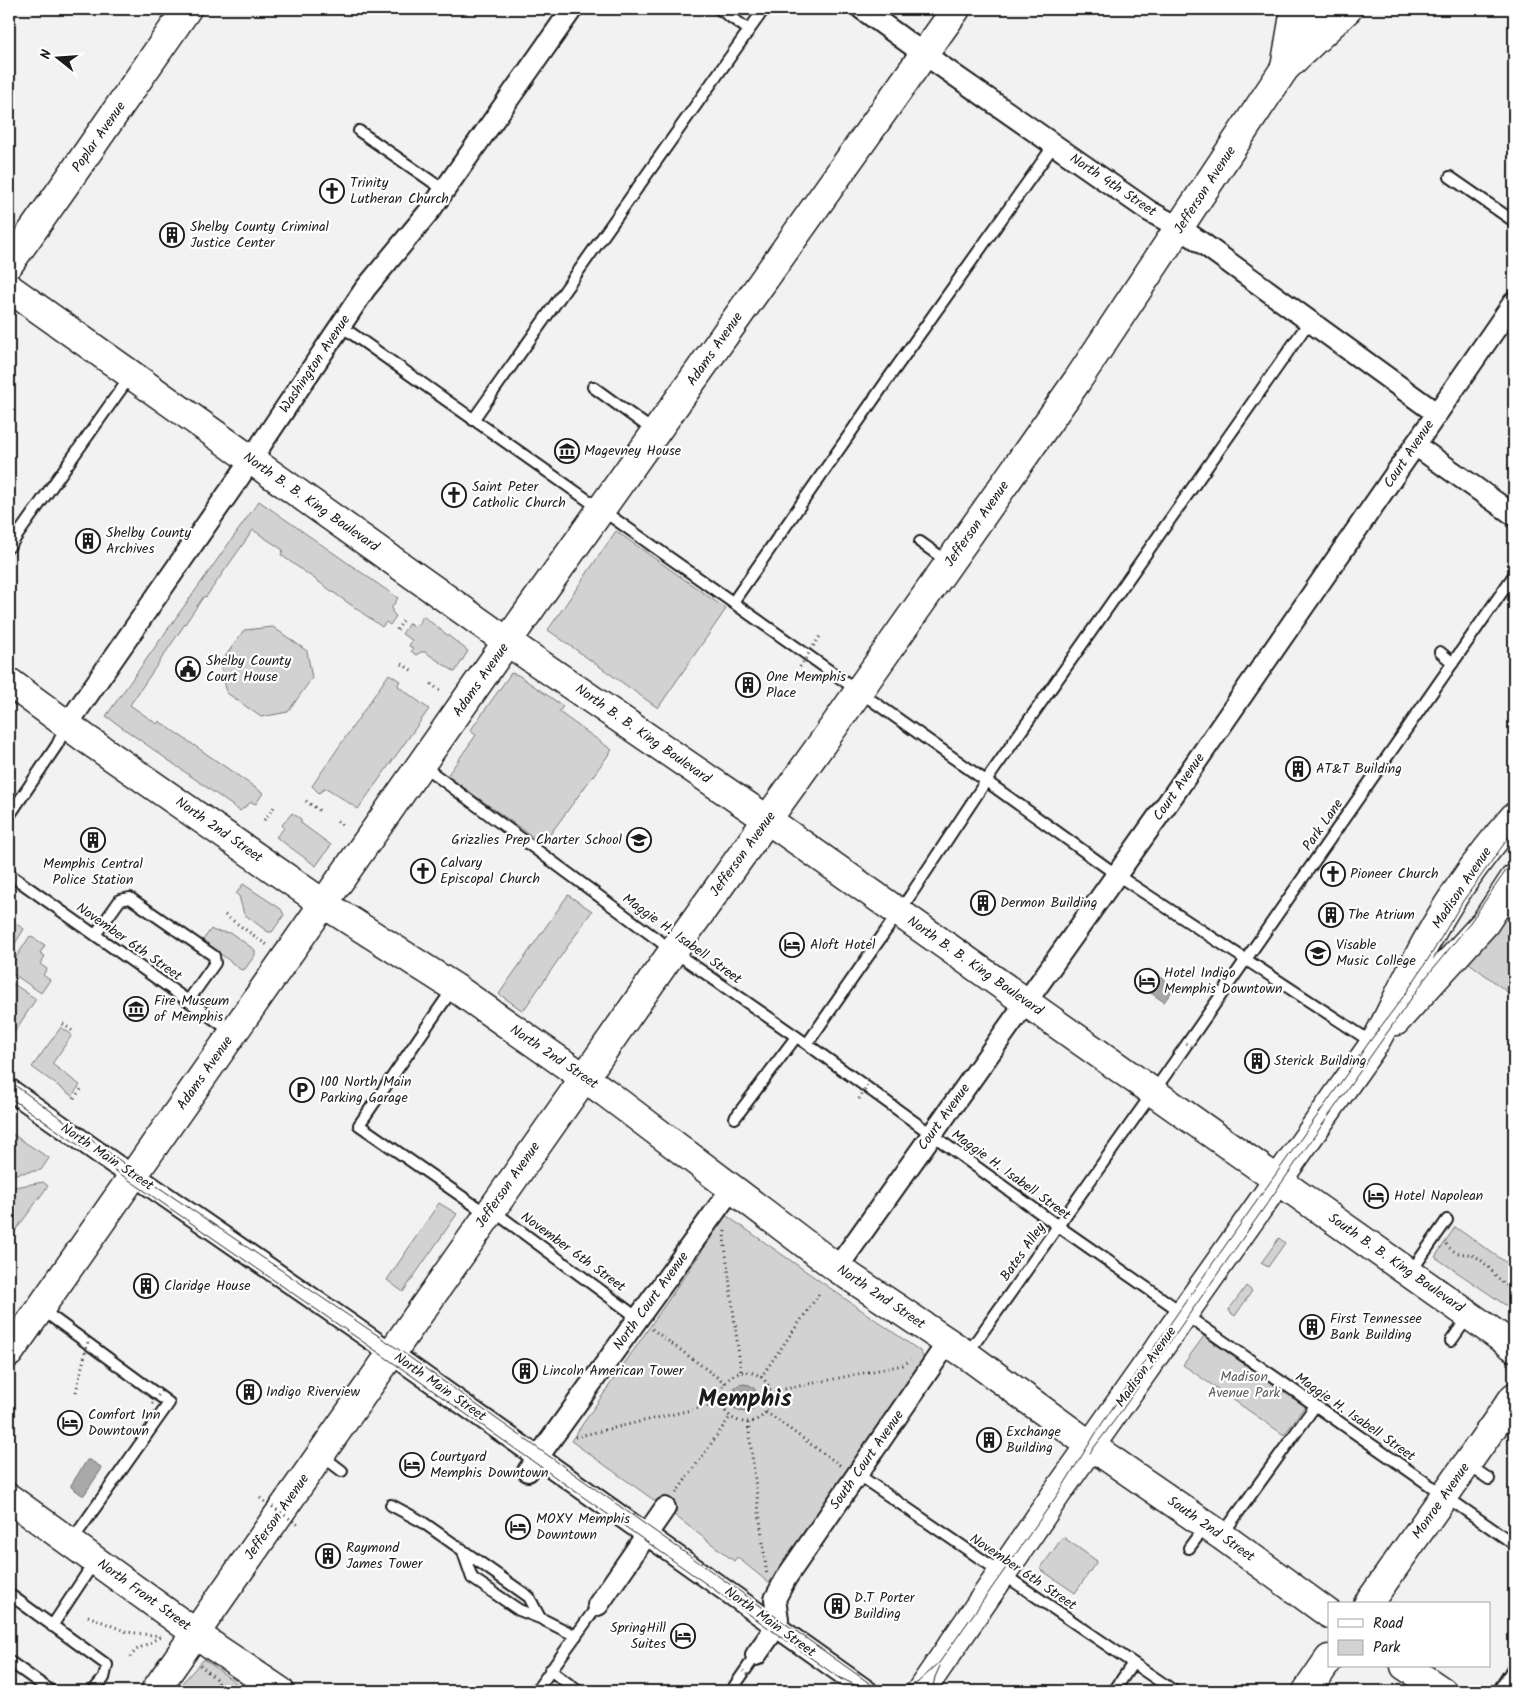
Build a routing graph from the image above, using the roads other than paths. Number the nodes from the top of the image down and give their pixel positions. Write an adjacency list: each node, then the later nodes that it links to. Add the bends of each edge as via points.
1 (187, 9): 19 (main road, Poplar Avenue)
2 (572, 9): 16 (street, Washington Avenue)
3 (719, 9): 10 (lane)
4 (764, 9): 10 (lane)
5 (862, 9): 11 (street, North 4th Street)
6 (1295, 9): 12 (main road)
7 (1316, 9): 12 (main road, Jefferson Avenue)
8 (1348, 9): 12 (main road)
9 (951, 11): 11 (main road, Adams Avenue)
10 (749, 30): 27 (lane)
11 (924, 54): 14 (street, North 4th Street); 28 (main road, Adams Avenue)
12 (1284, 68): 18 (main road, Jefferson Avenue)
13 (359, 131): 16 (lane)
14 (1054, 145): 18 (street, North 4th Street, via 1149,211); 37 (lane)
15 (1450, 177): 17 (lane)
16 (444, 190): 23 (street, Washington Avenue, via 365,289)
17 (1512, 223)
18 (1180, 228): 22 (street, North 4th Street); 35 (main road, Jefferson Avenue)
19 (9, 264)
20 (9, 288): 24 (main road, North B. B. King Boulevard)
21 (1514, 302): 26 (street, Court Avenue)
22 (1309, 322): 26 (street, North 4th Street); 45 (lane)
23 (341, 326): 27 (lane); 30 (street, Washington Avenue)
24 (131, 375): 30 (main road, North B. B. King Boulevard); 34 (lane)
25 (593, 387): 28 (lane)
26 (1436, 413): 29 (street, Court Avenue)
27 (473, 420): 31 (lane)
28 (656, 432): 31 (main road, Adams Avenue)
29 (1415, 445): 32 (street); 50 (street, Court Avenue)
30 (251, 460): 38 (main road, North B. B. King Boulevard); 43 (street, Washington Avenue)
31 (601, 510): 37 (lane); 38 (main road, Adams Avenue)
32 (1514, 515)
33 (920, 542): 35 (lane)
34 (9, 547)
35 (949, 563): 42 (main road, Jefferson Avenue)
36 (1514, 575): 40 (lane, Park Lane)
37 (733, 602): 42 (lane)
38 (508, 641): 44 (main road, Adams Avenue); 48 (main road, North B. B. King Boulevard)
39 (1440, 652): 40 (lane)
40 (1453, 663): 56 (lane, Park Lane)
41 (9, 682): 43 (main road, North 2nd Street)
42 (859, 691): 45 (lane); 48 (main road, Jefferson Avenue)
43 (67, 725): 46 (lane); 52 (main road, North 2nd Street)
44 (422, 764): 52 (main road, Adams Avenue); 55 (lane, Maggie H. Isabell Street)
45 (986, 781): 50 (lane); 53 (lane)
46 (9, 816)
47 (1514, 817): 63 (main road, Madison Avenue, via 1451,900)
48 (768, 820): 53 (main road, North B. B. King Boulevard); 55 (main road, Jefferson Avenue)
49 (9, 874): 54 (lane, November 6th Street)
50 (1117, 875): 56 (lane); 59 (street, Court Avenue)
51 (1514, 879): 63 (main road, Madison Avenue, via 1478,931)
52 (324, 904): 57 (main road, North 2nd Street); 60 (main road, Adams Avenue)
53 (898, 912): 59 (main road, North B. B. King Boulevard); 62 (lane)
54 (95, 935): 58 (lane, November 6th Street); 58 (lane, via 120,900 130,898 214,956 215,963)
55 (673, 950): 61 (lane, Maggie H. Isabell Street); 64 (main road, Jefferson Avenue)
56 (1246, 959): 63 (lane); 66 (lane, Park Lane)
57 (454, 987): 64 (main road, North 2nd Street); 72 (lane, November 6th Street, via 359,1125)
58 (188, 1002): 60 (lane, November 6th Street)
59 (1026, 1002): 66 (main road, North B. B. King Boulevard); 68 (street, Court Avenue)
60 (233, 1033): 69 (main road, Adams Avenue)
61 (796, 1037): 62 (lane, Maggie H. Isabell Street); 67 (lane)
62 (806, 1044): 68 (lane, Maggie H. Isabell Street)
63 (1374, 1044): 70 (main road, Madison Avenue)
64 (584, 1077): 71 (main road, North 2nd Street); 72 (main road, Jefferson Avenue)
65 (9, 1089): 69 (street, North Main Street)
66 (1154, 1091): 70 (main road, North B. B. King Boulevard); 74 (lane, Bates Alley)
67 (734, 1118)
68 (931, 1135): 74 (lane, Maggie H. Isabell Street); 75 (street, Court Avenue)
69 (134, 1175): 77 (main road, Adams Avenue); 85 (street, North Main Street)
70 (1278, 1179): 76 (main road, South B. B. King Boulevard); 78 (main road, Madison Avenue)
71 (732, 1188): 75 (main road, North 2nd Street); 80 (street, North Court Avenue)
72 (490, 1212): 80 (lane, November 6th Street); 85 (main road, Jefferson Avenue)
73 (1446, 1220): 76 (lane)
74 (1058, 1226): 78 (lane, Maggie H. Isabell Street); 83 (lane, Bates Alley)
75 (837, 1268): 83 (main road, North 2nd Street)
76 (1410, 1272): 79 (main road, South B. B. King Boulevard)
77 (41, 1308): 84 (main road, Adams Avenue); 101 (lane, via 168,1403)
78 (1183, 1314): 87 (lane, Maggie H. Isabell Street); 88 (main road, Madison Avenue)
79 (1469, 1315): 81 (lane); 82 (main road, South B. B. King Boulevard)
80 (644, 1323): 90 (street, North Court Avenue)
81 (1451, 1341)
82 (1514, 1347)
83 (957, 1348): 88 (main road, North 2nd Street); 93 (street, South Court Avenue)
84 (9, 1353)
85 (391, 1353): 89 (main road, Jefferson Avenue); 90 (street, North Main Street)
86 (1514, 1398): 91 (main road, Monroe Avenue)
87 (1315, 1406): 95 (lane, Maggie H. Isabell Street); 99 (lane)
88 (1091, 1445): 99 (main road, South 2nd Street); 106 (main road, Madison Avenue)
89 (320, 1455): 92 (lane); 115 (main road, Jefferson Avenue)
90 (533, 1464): 100 (street, North Main Street)
91 (1467, 1464): 94 (lane); 95 (main road, Monroe Avenue)
92 (342, 1471)
93 (851, 1472): 106 (lane, November 6th Street); 113 (street, South Court Avenue, via 777,1578 775,1599 778,1619)
94 (1489, 1479)
95 (1445, 1496): 102 (lane, Maggie H. Isabell Street); 108 (main road, Monroe Avenue)
96 (9, 1498): 101 (main road, North Front Street)
97 (391, 1505): 104 (lane, via 412,1515)
98 (665, 1508): 100 (street)
99 (1214, 1530): 103 (lane); 110 (main road, South 2nd Street)
100 (647, 1534): 109 (street); 113 (street, North Main Street)
101 (71, 1543): 105 (main road, North Front Street)
102 (1514, 1544)
103 (1189, 1548)
104 (462, 1550): 111 (lane, via 529,1597); 111 (lane, via 472,1578 519,1610)
105 (95, 1560): 112 (lane); 115 (main road, North Front Street)
106 (1002, 1573): 119 (lane, November 6th Street); 131 (main road, Madison Avenue)
107 (9, 1594): 112 (lane)
108 (1369, 1602)
109 (598, 1605): 114 (lane)
110 (1328, 1613)
111 (540, 1618): 114 (lane)
112 (52, 1626): 124 (lane, via 107,1665 104,1678)
113 (775, 1626): 116 (street); 130 (street, North Main Street)
114 (576, 1636): 122 (lane)
115 (204, 1648): 125 (main road, Jefferson Avenue); 126 (main road, North Front Street)
116 (756, 1655): 129 (lane)
117 (1328, 1660): 134 (main road)
118 (9, 1661): 123 (lane)
119 (1133, 1663): 132 (lane); 133 (lane, November 6th Street)
120 (1514, 1667): 136 (lane)
121 (1408, 1668): 135 (main road)
122 (550, 1670): 127 (lane); 128 (lane)
123 (51, 1691)
124 (93, 1691)
125 (155, 1691)
126 (280, 1691)
127 (536, 1691)
128 (578, 1691)
129 (731, 1691)
130 (867, 1691)
131 (920, 1691)
132 (1114, 1691)
133 (1174, 1691)
134 (1307, 1691)
135 (1442, 1691)
136 (1498, 1691)

